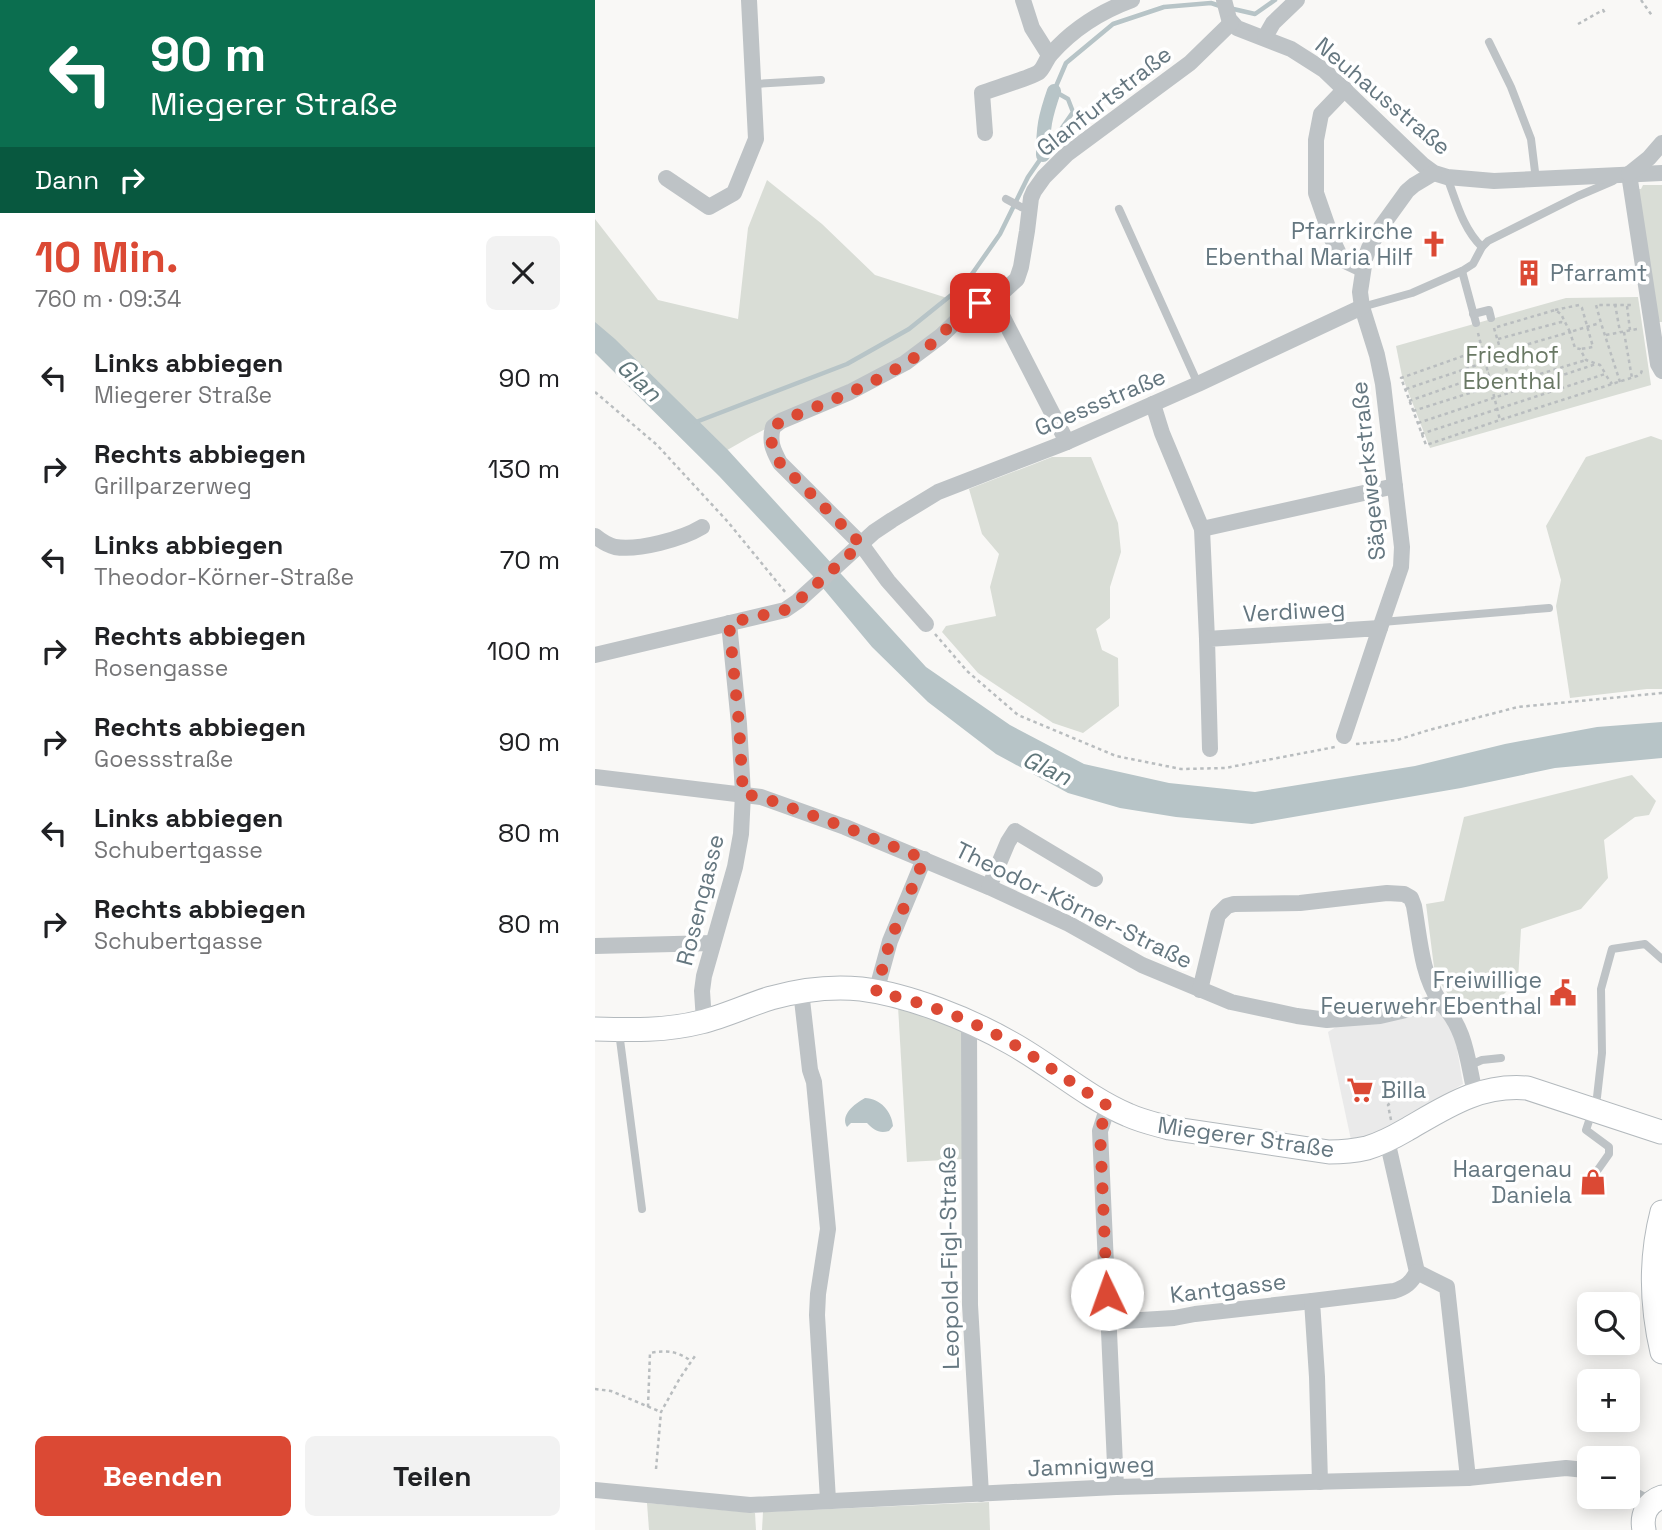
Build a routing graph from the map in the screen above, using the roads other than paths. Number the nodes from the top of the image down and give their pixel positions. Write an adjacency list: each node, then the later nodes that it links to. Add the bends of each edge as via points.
1 (749, 0): 11 (street)
2 (1023, 0): 9 (street, via 1032,28)
3 (1132, 0): 9 (street, via 1096,16)
4 (1224, 0): 6 (street)
5 (1297, 0): 7 (street)
6 (1231, 21): 7 (street, Neuhausstraße, via 1244,31); 21 (street, Glanfurtstraße, via 1190,63 1067,154 1044,177)
7 (1265, 37): 12 (street, Neuhausstraße, via 1309,60)
8 (1489, 42): 19 (lane, via 1531,139)
9 (1049, 55): 13 (street, via 1038,73 982,93)
10 (821, 80): 11 (lane)
11 (754, 84): 18 (street, via 756,139 733,193 709,207)
12 (1345, 89): 17 (street, Neuhausstraße, via 1423,165); 24 (street, via 1321,114 1316,140 1317,193 1339,254)
13 (985, 133)
14 (1662, 143): 16 (street)
15 (1662, 173): 16 (street, Neuhausstraße)
16 (1629, 174): 19 (street, Neuhausstraße); 23 (lane, Goessstraße); 29 (street)
17 (1440, 175): 19 (street, Neuhausstraße); 23 (lane, via 1468,230); 24 (street, via 1414,185 1402,197 1369,248)
18 (666, 178)
19 (1537, 180)
20 (1008, 200): 21 (lane)
21 (1025, 208): 26 (street, Glanfurtstraße, via 1025,243 1017,279)
22 (1119, 209): 30 (lane)
23 (1482, 247): 25 (lane, Goessstraße, via 1473,264)
24 (1362, 269): 27 (street)
25 (1462, 271): 27 (lane, Goessstraße, via 1412,293); 28 (lane, via 1475,319 1489,310)
26 (994, 300): 32 (street); 37 (street, via 971,307 905,363 773,428 771,442 780,463)
27 (1362, 307): 30 (street, Goessstraße); 33 (street, Sägewerkstraße, via 1379,365)
28 (1491, 318)
29 (1662, 371)
30 (1198, 384): 31 (street, Goessstraße)
31 (1153, 404): 32 (street, Goessstraße); 35 (street)
32 (1067, 442): 37 (street, Goessstraße, via 939,492)
33 (1395, 486): 35 (street); 41 (street, Sägewerkstraße, via 1402,559)
34 (702, 527): 36 (street, via 680,538 625,547 606,544)
35 (1202, 529): 42 (street)
36 (595, 536)
37 (861, 544): 39 (street, Goessstraße, via 785,610); 40 (street)
38 (1549, 608): 41 (lane)
39 (729, 623): 43 (street, Goessstraße); 47 (street, Rosengasse)
40 (926, 624)
41 (1381, 625): 42 (street, Verdiweg); 44 (street, Verdiweg)
42 (1207, 639): 45 (street)
43 (595, 655)
44 (1344, 736)
45 (1210, 749)
46 (595, 777): 47 (street, Theodor-Körner-Straße)
47 (743, 794): 48 (street, Theodor-Körner-Straße); 51 (street, Rosengasse, via 738,854)
48 (924, 859): 50 (street, Theodor-Körner-Straße); 56 (street, via 890,941)
49 (1095, 879): 50 (street, via 1015,831)
50 (989, 887): 54 (street, Theodor-Körner-Straße)
51 (712, 943): 52 (street); 58 (street, Rosengasse, via 702,991)
52 (595, 946)
53 (1662, 959): 66 (lane, via 1646,944 1612,948 1601,989 1602,1053)
54 (1200, 990): 57 (street, Theodor-Körner-Straße, via 1231,1002 1327,1020 1380,1016); 57 (street, via 1218,915 1227,906 1404,894 1414,905 1426,975)
55 (801, 991): 56 (main road, Miegerer Straße); 58 (main road, Miegerer Straße); 83 (street, via 828,1229 817,1294)
56 (876, 992): 59 (main road, Miegerer Straße)
57 (1440, 1002): 63 (street, via 1457,1023)
58 (704, 1021): 61 (main road, Miegerer Straße, via 656,1030)
59 (969, 1022): 65 (main road, Miegerer Straße, via 1011,1043); 82 (street, Leopold-Figl-Straße, via 970,1292)
60 (595, 1029): 61 (main road, Miegerer Straße)
61 (618, 1030): 70 (lane)
62 (1500, 1058): 63 (lane)
63 (1468, 1066): 64 (street)
64 (1475, 1093): 66 (main road, Miegerer Straße, via 1527,1087); 67 (main road, Miegerer Straße)
65 (1108, 1106): 67 (main road, Miegerer Straße, via 1169,1128 1329,1152 1368,1148); 75 (street, via 1100,1131)
66 (1594, 1109): 68 (main road, Miegerer Straße); 69 (lane, via 1587,1130 1609,1147)
67 (1390, 1135): 72 (street)
68 (1662, 1138)
69 (1597, 1171)
70 (642, 1209)
71 (1662, 1212): 74 (main road, via 1654,1249)
72 (1417, 1272): 73 (street, Kantgasse, via 1405,1287 1394,1291); 78 (street, via 1447,1287)
73 (1312, 1301): 75 (street, Kantgasse); 79 (street, Kantgasse)
74 (1658, 1311): 76 (main road)
75 (1108, 1322): 80 (street)
76 (1662, 1352)
77 (1577, 1470): 78 (street, Jamnigweg)
78 (1468, 1478): 79 (street, Jamnigweg)
79 (1320, 1482): 80 (street, Jamnigweg)
80 (1116, 1488): 82 (street, Jamnigweg)
81 (595, 1490): 83 (street, Jamnigweg, via 750,1505)
82 (981, 1494): 83 (street, Jamnigweg)
83 (828, 1500)
84 (1656, 1500): 85 (main road, via 1644,1512)
85 (1644, 1530)

